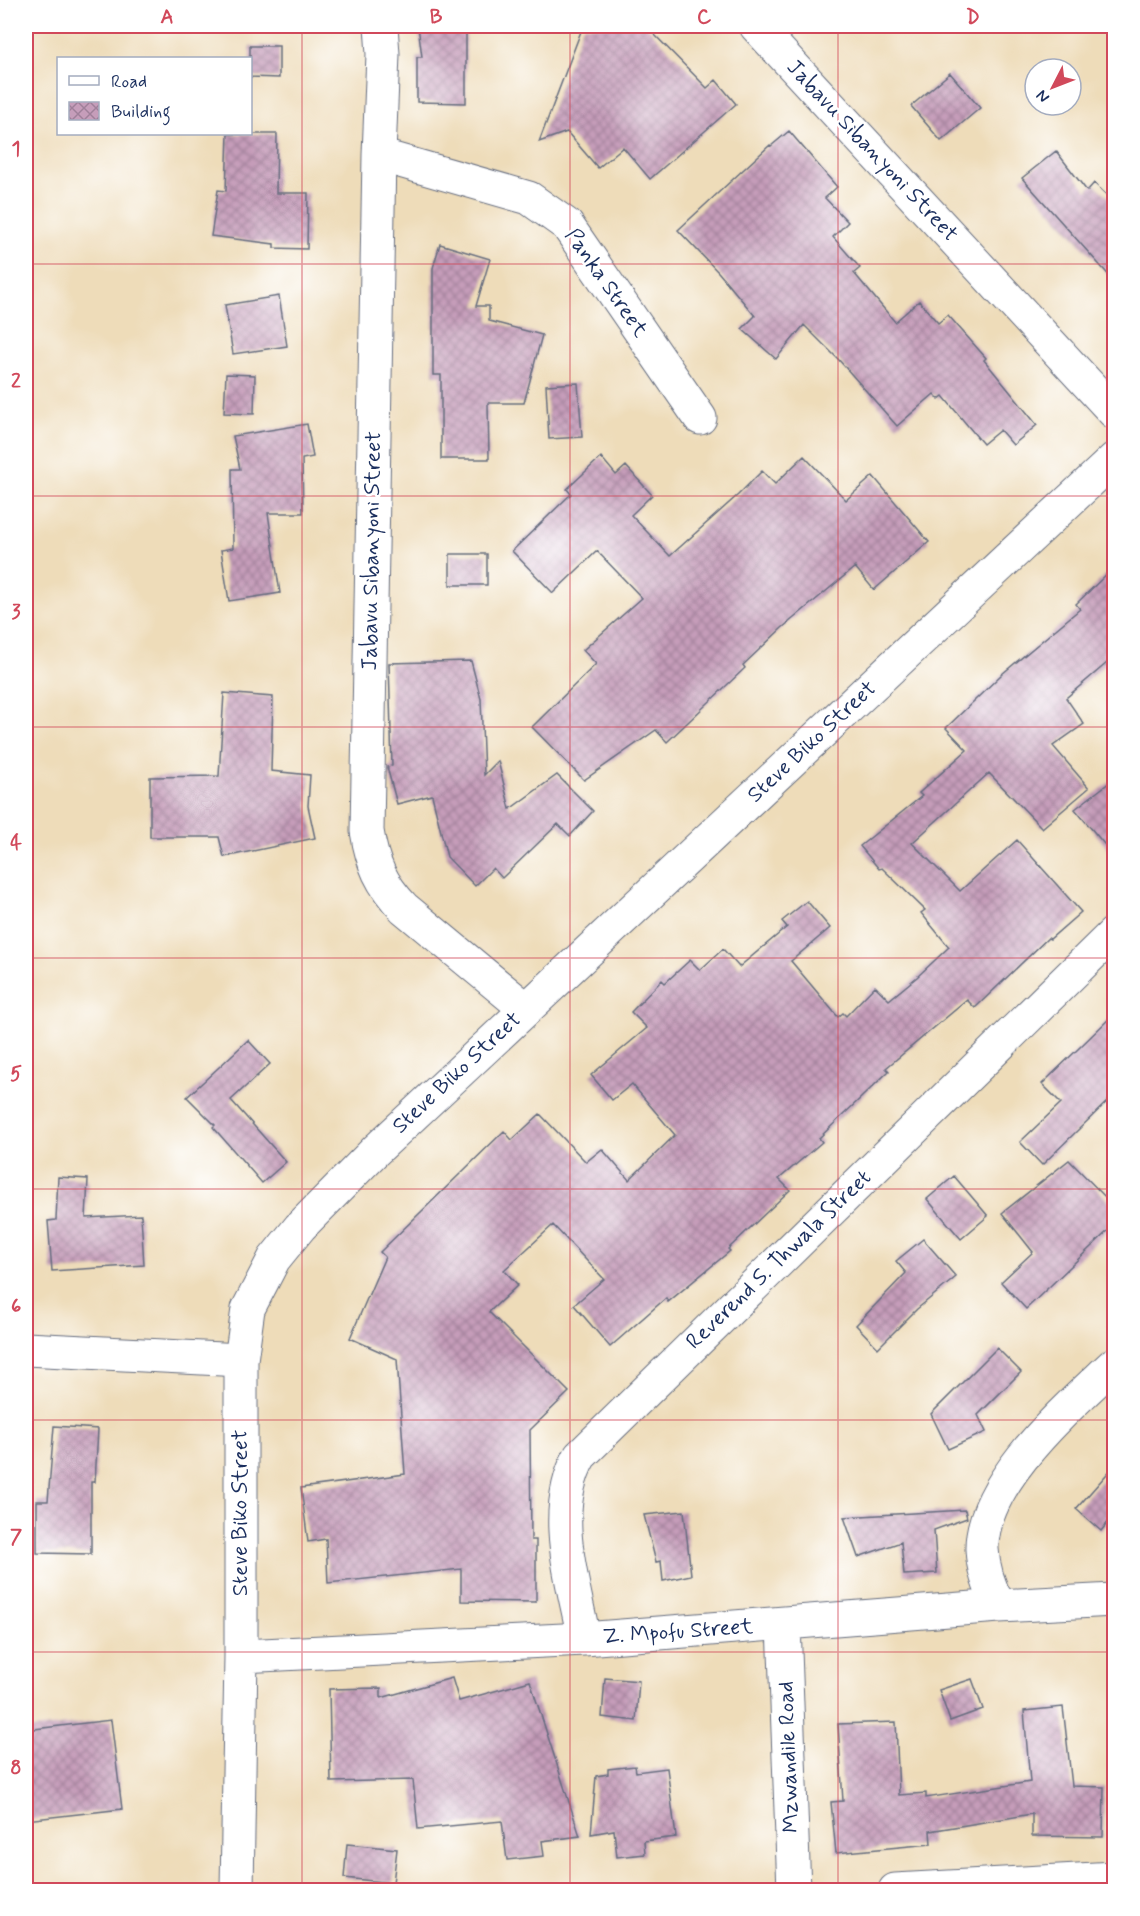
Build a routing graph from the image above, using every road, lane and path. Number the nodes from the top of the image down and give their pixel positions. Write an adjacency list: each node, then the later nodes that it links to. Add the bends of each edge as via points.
1 (381, 26): 3 (street, Jabavu Sibanyoni Street)
2 (756, 26): 4 (street, Jabavu Sibanyoni Street)
3 (379, 155): 5 (street, Panka Street, via 529,198 567,225); 8 (street, Jabavu Sibanyoni Street, via 367,831 370,854 389,892 404,908)
4 (1114, 412)
5 (700, 418)
6 (1114, 459): 8 (street, Steve Biko Street)
7 (1114, 933): 15 (street, Reverend S. Thwala Street, via 580,1456 571,1472 564,1523)
8 (525, 1009): 10 (street, Steve Biko Street, via 375,1151 274,1259 248,1310)
9 (26, 1349): 10 (street)
10 (241, 1360): 16 (street, Steve Biko Street)
11 (1114, 1364): 13 (street, via 1045,1430 1004,1484 988,1514 982,1549 990,1587)
12 (1114, 1600): 13 (street, Z. Mpofu Street)
13 (999, 1606): 14 (street, Z. Mpofu Street)
14 (784, 1624): 15 (street, Z. Mpofu Street); 19 (street, Mzwandile Road)
15 (584, 1639): 16 (street, Z. Mpofu Street)
16 (241, 1656): 18 (street, Steve Biko Street)
17 (1114, 1878): 20 (street)
18 (237, 1890)
19 (794, 1890)
20 (895, 1890)

